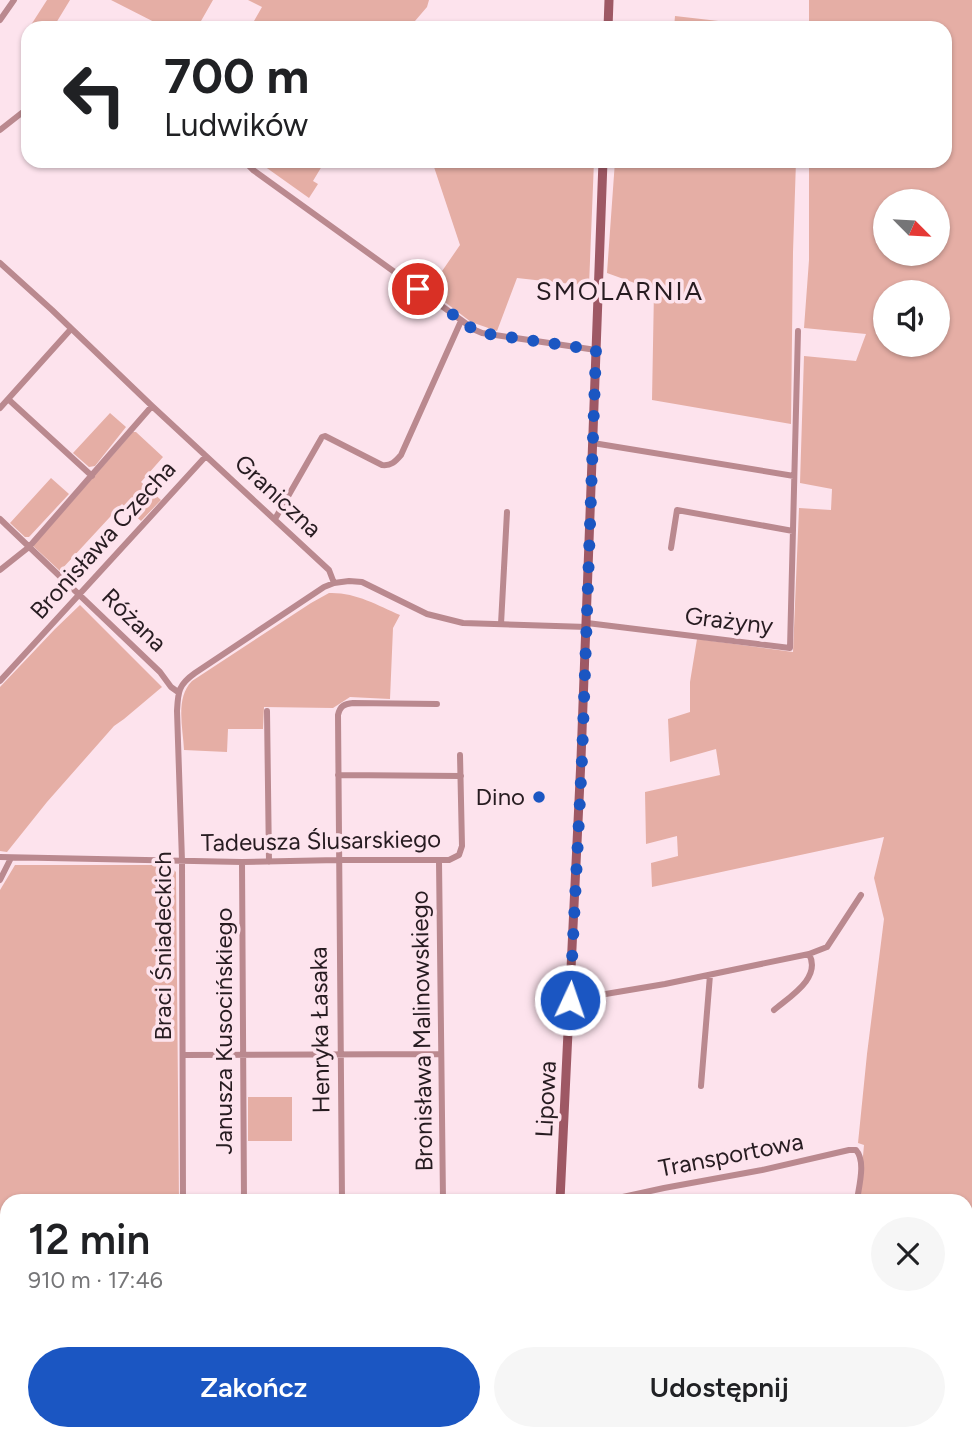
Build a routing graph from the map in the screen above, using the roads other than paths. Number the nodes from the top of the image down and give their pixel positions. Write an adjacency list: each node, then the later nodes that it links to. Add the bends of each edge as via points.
1 (14, 0): 3 (street)
2 (608, 0): 4 (main road)
3 (0, 20)
4 (608, 21)
5 (21, 114): 6 (street)
6 (0, 130)
7 (251, 168): 10 (street)
8 (603, 168): 13 (main road, Lipowa)
9 (0, 263): 11 (street, Graniczna)
10 (461, 321): 13 (street, via 482,333); 23 (street, via 396,461 382,465 322,437)
11 (71, 329): 14 (street); 15 (street, Graniczna)
12 (798, 331): 20 (street, Grażyny)
13 (596, 350): 17 (main road, Lipowa)
14 (8, 399): 16 (street); 19 (street)
15 (152, 406): 18 (street, Graniczna); 19 (street)
16 (0, 408)
17 (593, 443): 20 (street); 31 (main road, Lipowa)
18 (206, 456): 23 (street, Graniczna); 29 (street, Bronisława Czecha)
19 (92, 475): 25 (street)
20 (794, 476): 24 (street, Grażyny)
21 (507, 512): 30 (street)
22 (0, 519): 25 (street, Różana)
23 (275, 519): 28 (street, Graniczna, via 329,570)
24 (793, 531): 26 (street, via 677,510); 31 (street, Grażyny, via 790,648)
25 (29, 547): 27 (street); 29 (street, Różana)
26 (671, 548)
27 (0, 570)
28 (334, 583): 30 (street, via 362,582 448,621); 33 (street, via 195,673)
29 (79, 594): 32 (street, Bronisława Czecha); 33 (street, Różana)
30 (501, 624): 31 (street)
31 (587, 625): 50 (main road, Lipowa)
32 (0, 681)
33 (178, 692): 42 (street, Braci Śniadeckich)
34 (437, 704): 37 (street, Henryka Łasaka, via 344,705 338,715)
35 (267, 711): 45 (street)
36 (460, 755): 38 (street)
37 (338, 775): 38 (street); 41 (street, Henryka Łasaka)
38 (461, 776): 43 (street, Tadeusza Ślusarskiego, via 462,846 459,855)
39 (0, 857): 40 (street, Tadeusza Ślusarskiego)
40 (11, 858): 42 (street, Tadeusza Ślusarskiego); 46 (street)
41 (338, 860): 43 (street, Tadeusza Ślusarskiego); 45 (street, Tadeusza Ślusarskiego); 52 (street, Henryka Łasaka)
42 (182, 861): 44 (street, Tadeusza Ślusarskiego); 54 (street, Braci Śniadeckich)
43 (439, 861): 53 (street, Bronisława Malinowskiego)
44 (242, 862): 45 (street, Tadeusza Ślusarskiego); 55 (street, Janusza Kusocińskiego)
45 (269, 862)
46 (0, 880)
47 (860, 895): 48 (street, via 827,947)
48 (809, 954): 49 (street); 51 (street, via 812,961 807,981)
49 (710, 975): 50 (street); 56 (street)
50 (570, 1000): 61 (main road, Lipowa)
51 (774, 1010)
52 (339, 1054): 53 (street); 55 (street); 59 (street, Henryka Łasaka)
53 (440, 1054): 60 (street, Bronisława Malinowskiego)
54 (183, 1055): 55 (street); 57 (street, Braci Śniadeckich)
55 (242, 1056): 58 (street, Janusza Kusocińskiego)
56 (701, 1086)
57 (183, 1194)
58 (244, 1194)
59 (342, 1194)
60 (443, 1194)
61 (560, 1194)
62 (636, 1194): 63 (street, Transportowa, via 849,1150 856,1150 861,1160)
63 (858, 1194)

